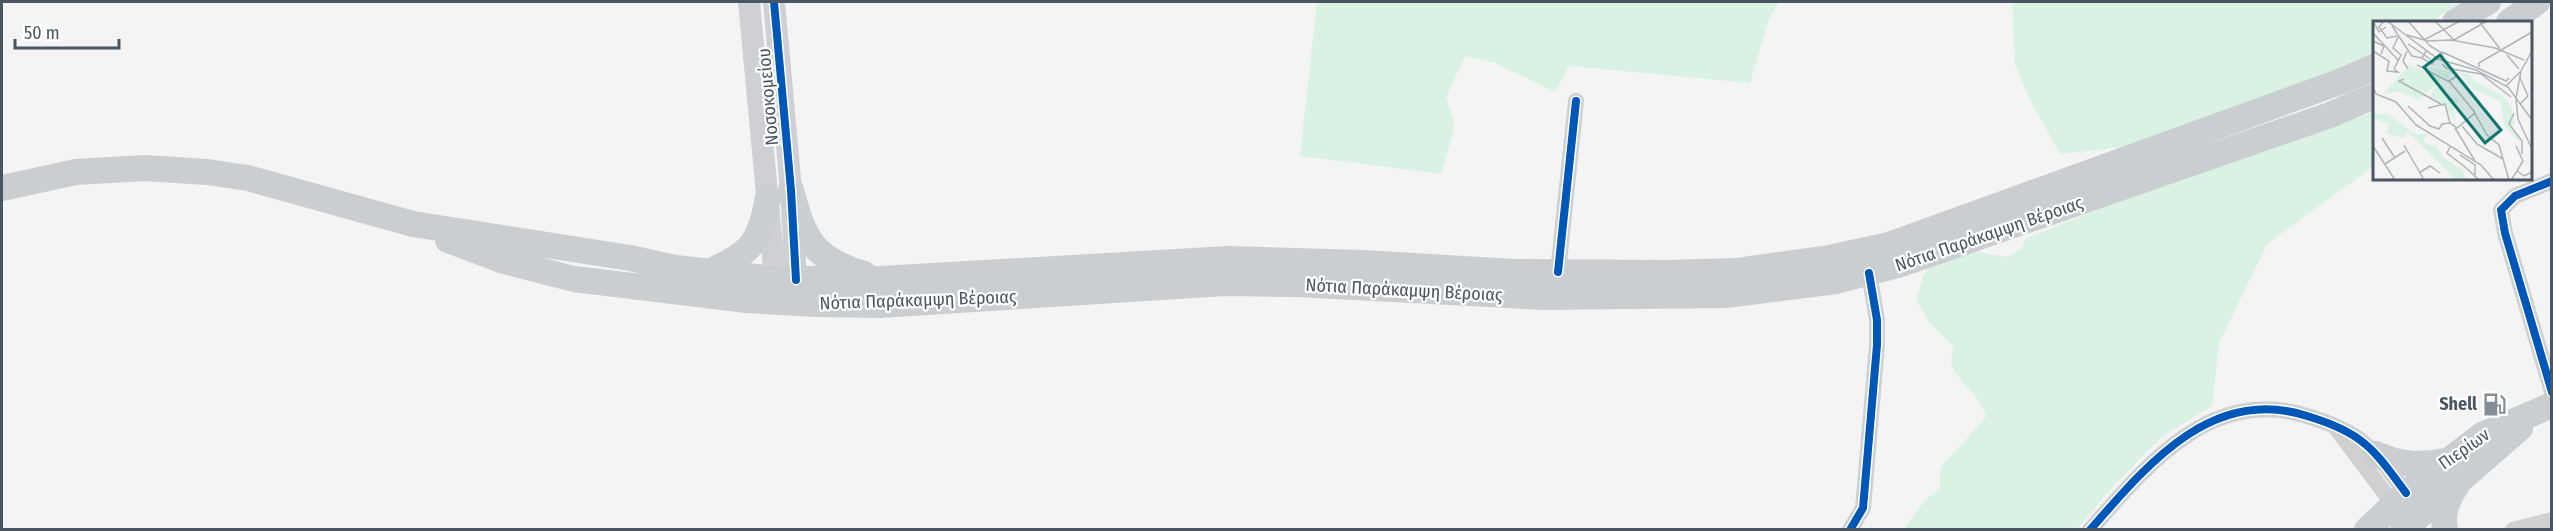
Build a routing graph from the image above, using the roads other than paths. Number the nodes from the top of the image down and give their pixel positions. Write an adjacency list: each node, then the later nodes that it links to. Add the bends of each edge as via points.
1 (749, 2): 12 (street, Νοσοκομείου)
2 (774, 2): 12 (street, Νοσοκομείου)
3 (2488, 2): 5 (main road)
4 (2537, 2): 6 (main road)
5 (2457, 21)
6 (2510, 21)
7 (2373, 67): 15 (main road, Νότια Παράκαμψη Βέροιας, via 1889,244 1829,258 1736,271)
8 (2373, 96): 16 (main road, Νότια Παράκαμψη Βέροιας, via 2140,183)
9 (1576, 101): 15 (street)
10 (2552, 181): 19 (street, via 2515,196 2501,210)
11 (2, 188): 13 (main road, Νότια Παράκαμψη Βέροιας, via 76,172 145,168 207,172 248,178)
12 (779, 194): 14 (main road, via 756,242 743,254); 17 (main road, via 819,252 833,262); 18 (street)
13 (413, 224): 14 (main road, Νότια Παράκαμψη Βέροιας); 18 (main road, Νότια Παράκαμψη Βέροιας, via 427,234 504,261 574,279)
14 (709, 272): 18 (main road, Νότια Παράκαμψη Βέροιας)
15 (1558, 272): 17 (main road, Νότια Παράκαμψη Βέροιας, via 1228,259)
16 (1869, 273): 18 (main road, Νότια Παράκαμψη Βέροιας, via 1726,295 1544,297 1225,283 880,305); 25 (street, via 1877,345 1863,508)
17 (881, 279): 18 (main road, Νότια Παράκαμψη Βέροιας)
18 (784, 287)
19 (2549, 402): 22 (main road, Πιερίων, via 2495,428)
20 (2336, 427): 21 (street); 23 (street); 26 (street, via 2288,409 2262,409 2221,417 2180,439 2154,461)
21 (2376, 454): 22 (main road, via 2391,462); 23 (street)
22 (2452, 472): 23 (main road, Πιερίων); 28 (main road)
23 (2411, 517): 27 (main road, Πιερίων)
24 (2552, 520): 29 (street)
25 (1850, 530)
26 (2090, 530)
27 (2367, 530)
28 (2445, 530)
29 (2513, 530)

